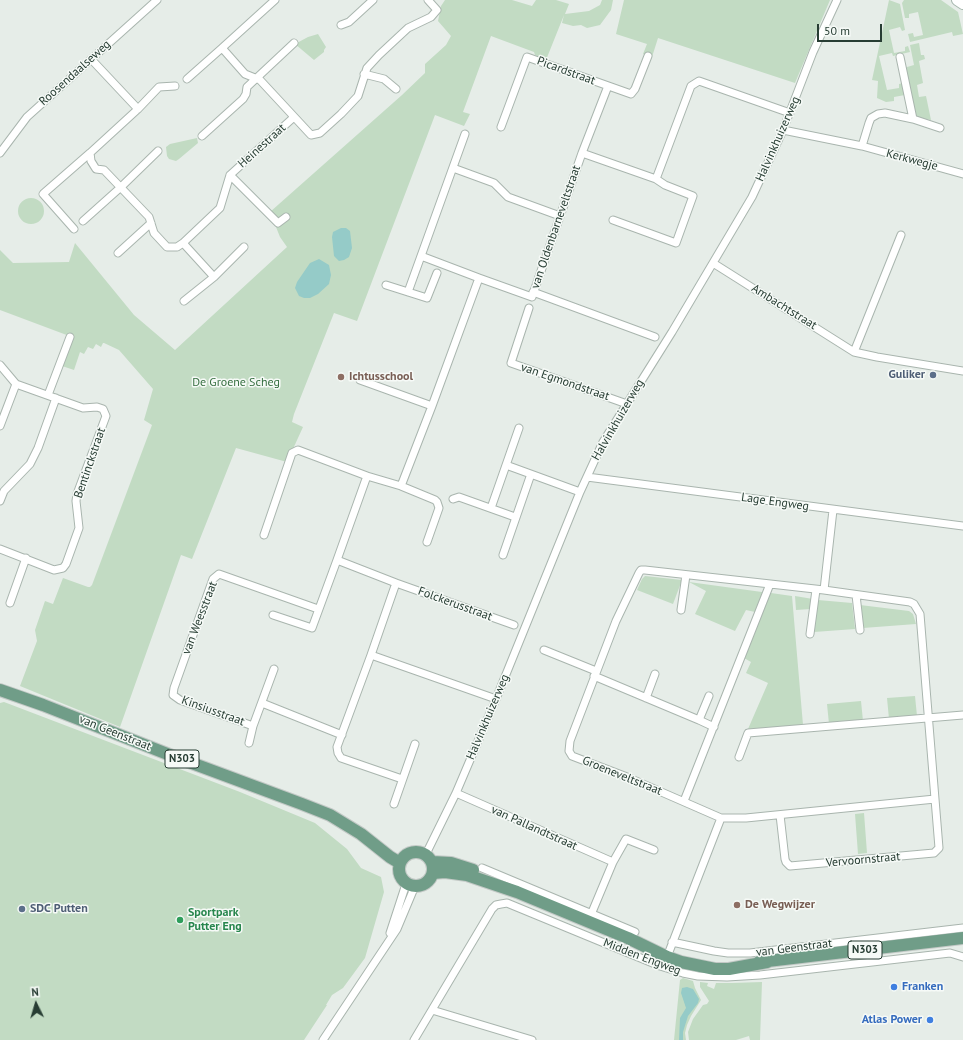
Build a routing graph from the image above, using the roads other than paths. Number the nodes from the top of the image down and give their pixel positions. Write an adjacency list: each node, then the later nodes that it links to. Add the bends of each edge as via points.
1 (157, 0): 13 (street, Roosendaalseweg)
2 (276, 0): 10 (street)
3 (373, 0): 8 (street, via 349,22)
4 (428, 0): 14 (street, via 437,10 408,28 372,61)
5 (837, 0): 21 (street, Halvinkhuizerweg, via 813,52)
6 (957, 0): 7 (street)
7 (963, 4)
8 (341, 25)
9 (294, 43): 15 (street)
10 (222, 48): 15 (street, via 245,74); 16 (street)
11 (648, 56): 18 (street, Picardstraat, via 631,94)
12 (900, 57): 23 (street)
13 (91, 59): 20 (street); 31 (street, Roosendaalseweg, via 27,117)
14 (364, 74): 19 (street, via 384,79); 22 (street, via 358,96 320,133 311,135)
15 (256, 78): 22 (street); 28 (street, via 247,87 243,99)
16 (187, 79)
17 (175, 86): 20 (street, via 159,87)
18 (608, 86): 24 (street, Picardstraat, via 527,57); 33 (street, Picardstraat)
19 (396, 89)
20 (138, 109): 32 (street)
21 (790, 113): 26 (street, Halvinkhuizerweg); 37 (street, via 699,81 691,86)
22 (294, 117): 35 (street, Heinestraat)
23 (912, 120): 25 (street); 29 (street, via 885,113 874,115)
24 (501, 127)
25 (940, 128)
26 (783, 130): 29 (street, Kerkwegje); 50 (street, Halvinkhuizerweg, via 752,197)
27 (465, 134): 34 (street)
28 (202, 136)
29 (862, 146): 36 (street, Kerkwegje)
30 (158, 151): 38 (street)
31 (0, 153)
32 (90, 153): 38 (street, via 91,161 96,168 104,170); 44 (street, via 43,194)
33 (582, 153): 37 (street, van Oldenbarneveltstraat); 40 (street, van Oldenbarneveltstraat)
34 (453, 168): 40 (street, via 494,183 508,198); 49 (street)
35 (230, 174): 39 (street, Heinestraat, via 278,223); 46 (street, Heinestraat, via 220,208)
36 (963, 174)
37 (656, 179): 41 (street, van Oldenbarneveltstraat, via 693,196 676,243)
38 (121, 187): 42 (street); 43 (street, via 149,217)
39 (286, 216)
40 (560, 216): 56 (street, van Oldenbarneveltstraat)
41 (614, 220)
42 (83, 221)
43 (151, 223): 46 (street, via 154,233 167,247 177,247); 48 (street)
44 (74, 229)
45 (901, 235): 61 (street)
46 (183, 243): 52 (street)
47 (244, 248): 52 (street)
48 (118, 253)
49 (421, 256): 53 (street); 55 (street)
50 (713, 263): 61 (street, Ambachtstraat); 68 (street, Halvinkhuizerweg)
51 (437, 273): 55 (street, via 427,298)
52 (214, 277): 57 (street)
53 (479, 278): 56 (street, van Oldenbarneveltstraat, via 532,297); 69 (street)
54 (386, 285): 55 (street)
55 (408, 292)
56 (533, 292): 60 (street)
57 (184, 300)
58 (529, 308): 68 (street, van Egmondstraat, via 511,362)
59 (70, 337): 66 (street)
60 (655, 337)
61 (854, 352): 63 (street, Ambachtstraat)
62 (0, 365): 65 (street)
63 (963, 371)
64 (360, 380): 69 (street)
65 (16, 384): 66 (street, Bentinckstraat); 70 (street)
66 (48, 395): 67 (street, Bentinckstraat)
67 (56, 398): 79 (street, via 30,464 4,491); 88 (street, Bentinckstraat, via 83,408 103,409 105,420 76,501 79,528 66,564 63,568 54,570)
68 (627, 404): 75 (street, Halvinkhuizerweg, via 603,442)
69 (432, 406): 76 (street)
70 (0, 426)
71 (519, 428): 72 (street)
72 (506, 465): 73 (street); 80 (street)
73 (531, 474): 77 (street); 82 (street)
74 (367, 476): 76 (street); 84 (street, via 298,450 292,453); 89 (street)
75 (587, 477): 77 (street, Halvinkhuizerweg); 81 (street, Lage Engweg)
76 (401, 486): 85 (street, via 441,503)
77 (580, 492): 111 (street, Halvinkhuizerweg)
78 (453, 499): 80 (street, via 459,497)
79 (0, 501)
80 (491, 508): 82 (street)
81 (833, 510): 83 (street, Lage Engweg); 93 (street)
82 (515, 517): 87 (street)
83 (963, 526)
84 (264, 535)
85 (427, 542)
86 (0, 549): 88 (street, Bentinckstraat)
87 (503, 555)
88 (26, 558): 95 (street)
89 (337, 560): 91 (street); 96 (street)
90 (686, 575): 92 (street, Groeneveltstraat); 97 (street); 105 (street, Groeneveltstraat, via 641,570 616,621)
91 (396, 583): 99 (street, Folckerusstraat); 103 (street)
92 (770, 584): 93 (street, Groeneveltstraat); 117 (street)
93 (820, 590): 94 (street, Vervoornstraat); 101 (street)
94 (856, 595): 100 (street); 114 (street, Vervoornstraat, via 910,602 920,614)
95 (10, 603)
96 (318, 609): 98 (street, via 312,628); 108 (street, van Weesstraat, via 220,574 213,579)
97 (682, 610)
98 (273, 615)
99 (514, 625)
100 (860, 630)
101 (810, 634)
102 (544, 650): 105 (street)
103 (371, 655): 111 (street); 118 (street)
104 (274, 669): 112 (street, Kinsiusstraat)
105 (595, 674): 110 (street); 125 (street, Groeneveltstraat, via 570,741 569,751 572,756)
106 (655, 674): 110 (street)
107 (0, 690): 130 (main road, van Geenstraat / N303, via 330,815 389,847)
108 (173, 695): 116 (street, Kinsiusstraat, via 180,700)
109 (709, 696): 115 (street)
110 (646, 698): 115 (street)
111 (496, 699): 123 (street, Halvinkhuizerweg)
112 (262, 703): 116 (street, Kinsiusstraat); 118 (street)
113 (963, 715): 114 (street)
114 (929, 718): 121 (street, via 748,733); 124 (street, Vervoornstraat)
115 (699, 720): 117 (street)
116 (254, 726): 119 (street, Kinsiusstraat)
117 (714, 727): 125 (street)
118 (342, 735): 122 (street, via 337,747 341,758)
119 (249, 743)
120 (415, 744): 122 (street)
121 (739, 757)
122 (402, 779): 126 (street)
123 (456, 793): 131 (street, van Pallandtstraat); 132 (street, Halvinkhuizerweg)
124 (935, 799): 127 (street); 127 (street, Vervoornstraat, via 940,848 934,853 790,866 785,859)
125 (684, 801): 128 (street, Groeneveltstraat)
126 (394, 804)
127 (780, 815): 128 (street)
128 (722, 818): 139 (street)
129 (654, 850): 131 (street, via 626,839)
130 (402, 860): 132 (main road, N303, via 413,852 420,852); 134 (main road, via 399,872 402,879)
131 (613, 862): 135 (street)
132 (431, 863): 134 (main road, via 428,882); 135 (main road, van Geenstraat / N303, via 461,865 517,892)
133 (482, 868): 135 (street, van Geenstraat)
134 (411, 885): 142 (street, via 387,943)
135 (590, 917): 137 (street, van Geenstraat); 139 (main road, van Geenstraat / N303, via 644,945)
136 (963, 928): 139 (street, van Geenstraat, via 750,953)
137 (635, 932)
138 (963, 938): 139 (main road, van Geenstraat / N303, via 729,969 715,969 681,962)
139 (669, 950)
140 (963, 957): 141 (street, Midden Engweg, via 950,953 760,975 727,978 698,976 660,966 508,903 496,905 492,909)
141 (432, 1010): 143 (street, Midden Engweg); 144 (street)
142 (323, 1040)
143 (414, 1040)
144 (532, 1040)

